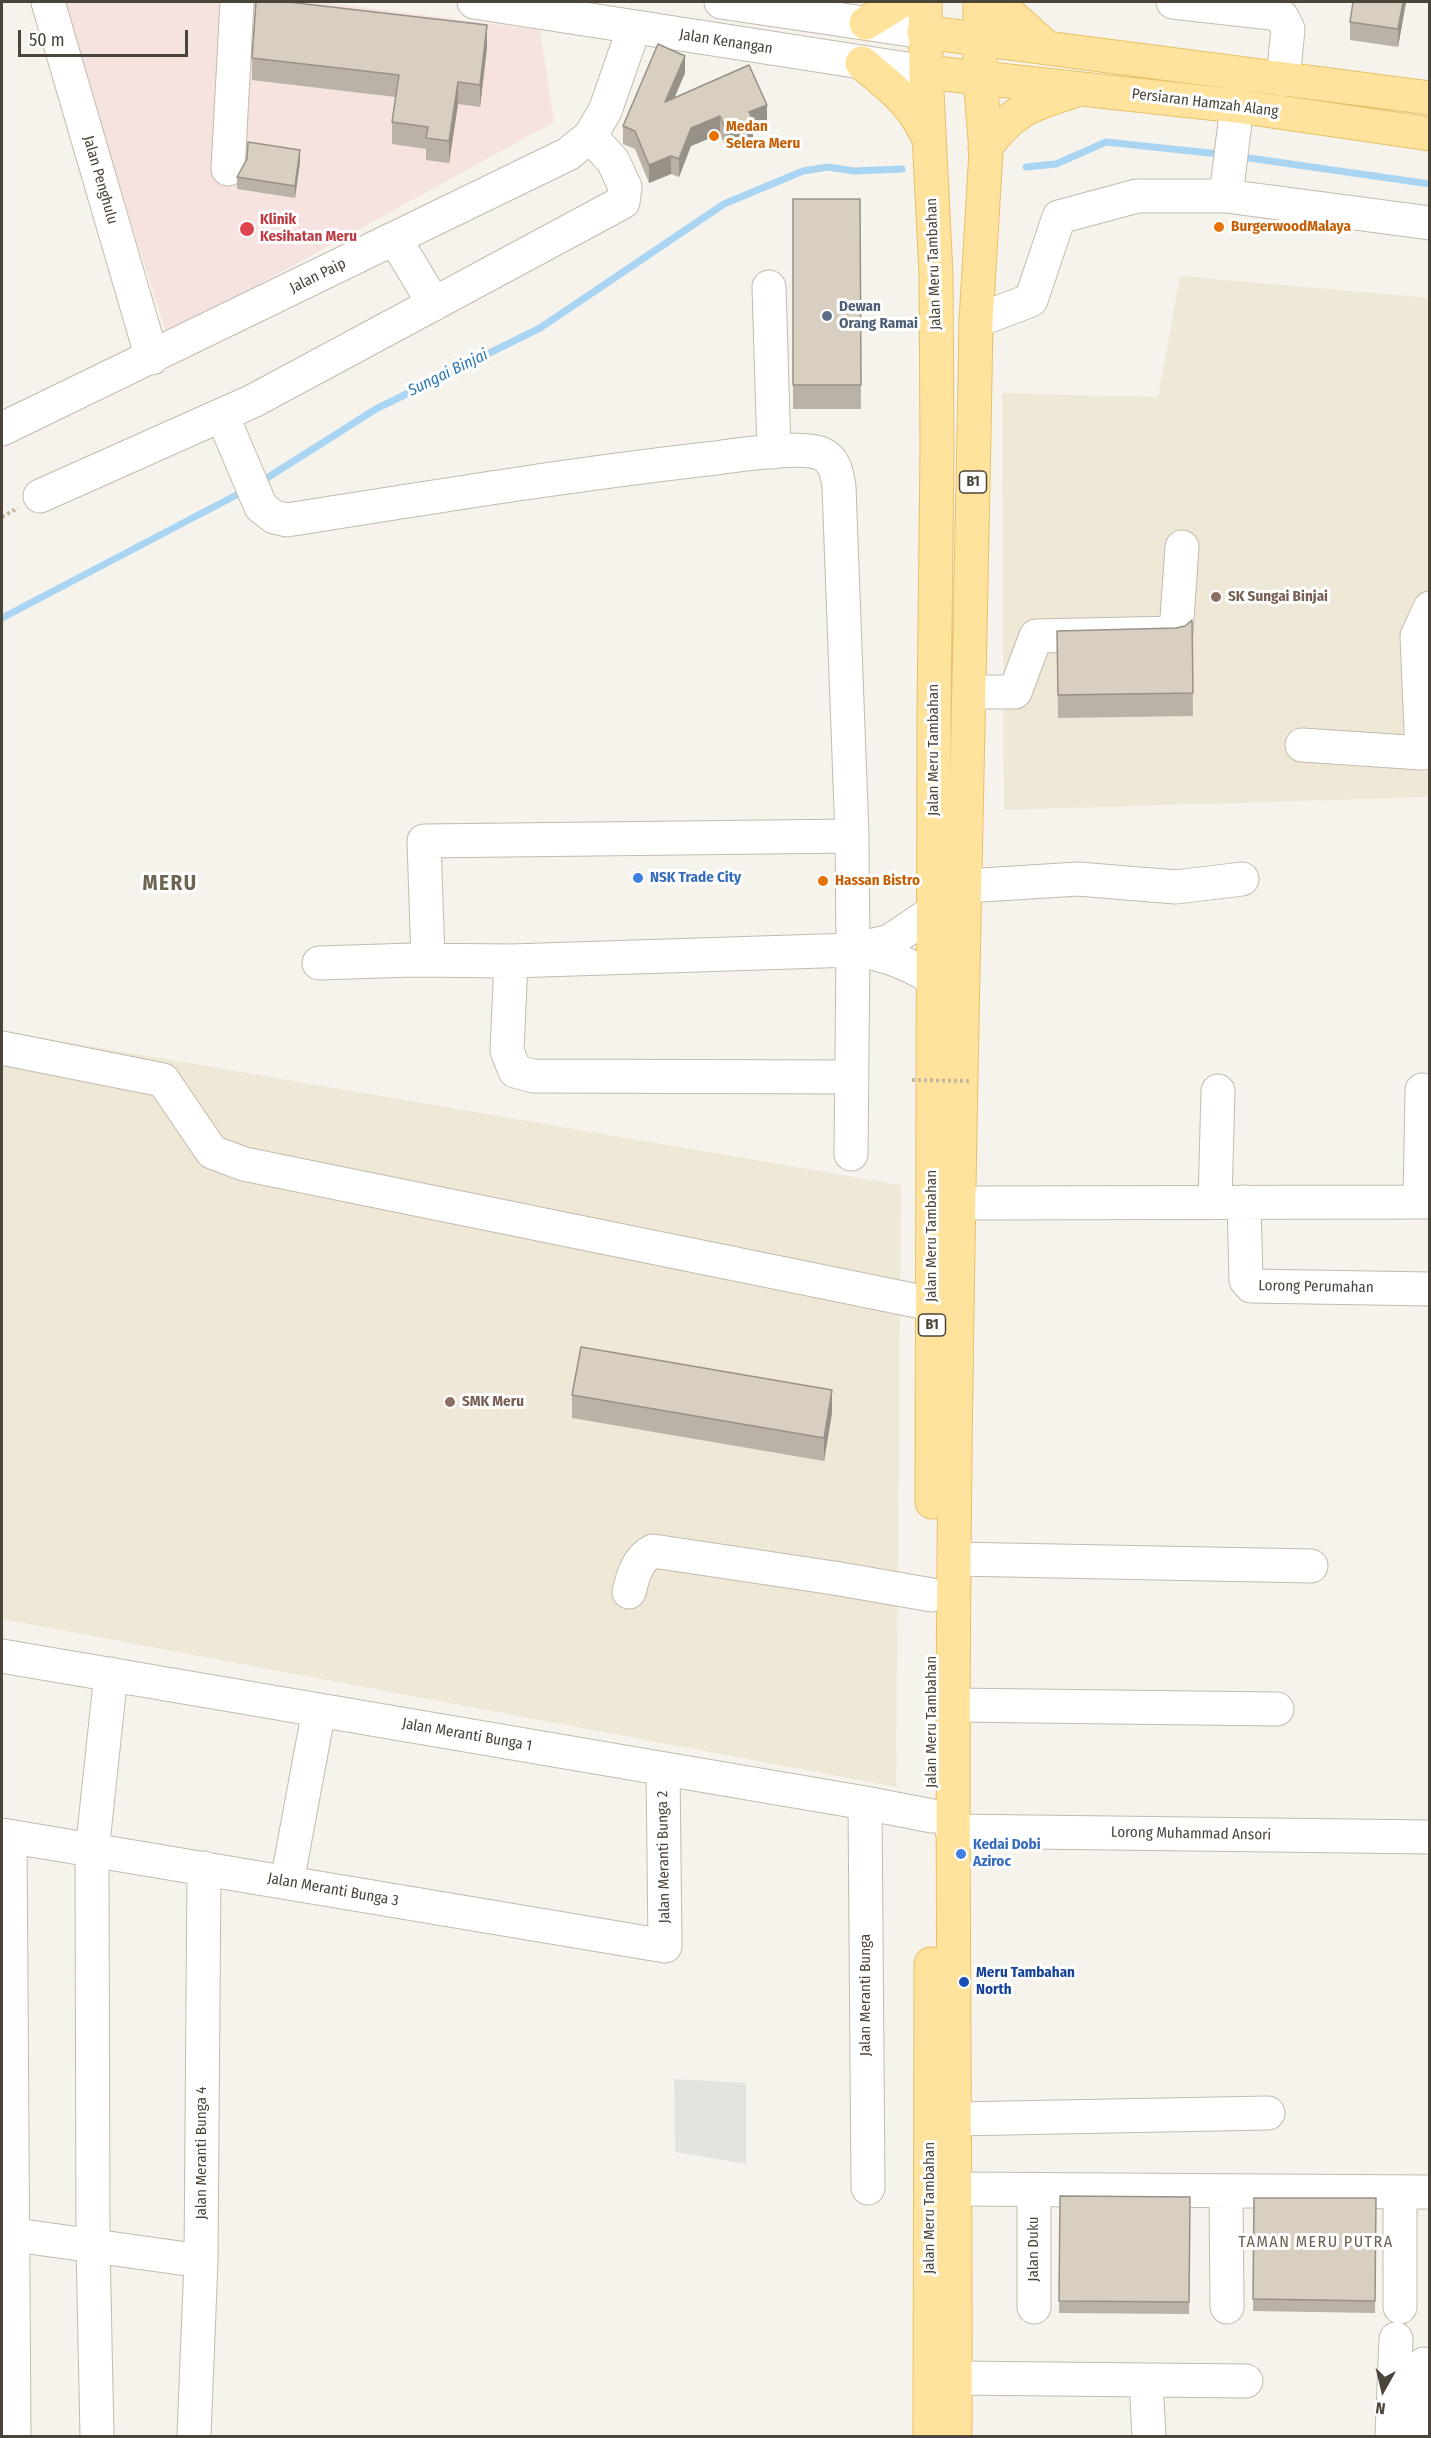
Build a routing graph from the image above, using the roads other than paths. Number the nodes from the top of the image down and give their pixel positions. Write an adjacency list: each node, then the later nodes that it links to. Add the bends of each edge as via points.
1 (48, 2): 34 (street, Jalan Penghulu)
2 (237, 2): 27 (street)
3 (474, 2): 13 (street, Jalan Kenangan)
4 (721, 2): 9 (street)
5 (900, 2): 12 (main road)
6 (980, 2): 14 (main road, Jalan Meru Tambahan)
7 (996, 2): 15 (main road)
8 (1173, 2): 10 (street)
9 (771, 5): 12 (street)
10 (1291, 15): 19 (street)
11 (925, 17): 12 (street); 14 (main road); 17 (main road, Jalan Meru Tambahan)
12 (866, 23)
13 (634, 28): 16 (street, Jalan Kenangan); 24 (street, Jalan Paip, via 605,111)
14 (980, 40): 15 (main road); 18 (main road, Jalan Meru Tambahan)
15 (1047, 48): 19 (main road)
16 (862, 63): 17 (street, Jalan Kenangan); 25 (main road, via 906,99)
17 (926, 72): 18 (main road, Jalan Kenangan); 25 (main road, Jalan Meru Tambahan / B1)
18 (980, 79): 20 (main road, Persiaran Hamzah Alang); 26 (main road, Jalan Meru Tambahan / B1)
19 (1283, 80): 21 (main road)
20 (1084, 88): 22 (main road, Persiaran Hamzah Alang); 26 (main road, via 1022,110 1008,120)
21 (1430, 98)
22 (1237, 106): 23 (main road, Persiaran Hamzah Alang); 28 (street)
23 (1430, 134)
24 (590, 136): 30 (street, Jalan Paip, via 568,154); 32 (street, via 613,161 625,187 623,202)
25 (930, 143): 46 (main road, Jalan Meru Tambahan / B1, via 937,450)
26 (986, 149): 33 (main road, Jalan Meru Tambahan / B1)
27 (228, 169)
28 (1227, 190): 29 (street); 33 (street, via 1137,196 1059,217 1031,300)
29 (1430, 223)
30 (395, 239): 32 (street); 34 (street, Jalan Paip)
31 (769, 287): 37 (street)
32 (434, 304): 35 (street)
33 (976, 321): 41 (main road, Jalan Meru Tambahan / B1)
34 (152, 358): 36 (street, Jalan Paip)
35 (222, 415): 37 (street, via 261,507 274,517 287,519 594,472); 38 (street)
36 (2, 429)
37 (774, 452): 43 (street, via 820,453 830,460 837,473)
38 (40, 496)
39 (1182, 547): 41 (street, via 1176,633 1036,636 1015,692)
40 (1430, 609): 42 (street, via 1417,636 1422,753)
41 (969, 692): 45 (main road, Jalan Meru Tambahan / B1)
42 (1302, 745)
43 (852, 836): 47 (street); 48 (street, via 424,841)
44 (1242, 879): 45 (street, via 1176,887 1078,879)
45 (966, 886): 59 (main road, Jalan Meru Tambahan / B1)
46 (933, 912): 47 (street, via 890,941); 51 (main road, Jalan Meru Tambahan / B1)
47 (853, 950): 49 (street); 51 (street, via 888,956); 53 (street)
48 (428, 960): 49 (street); 50 (street)
49 (511, 961): 53 (street, via 507,1051 515,1071 533,1076)
50 (319, 963)
51 (933, 979): 61 (main road, Jalan Meru Tambahan / B1)
52 (2, 1048): 61 (street, via 163,1080 212,1152 244,1164)
53 (852, 1077): 56 (street)
54 (1422, 1090): 58 (street)
55 (1218, 1091): 57 (street)
56 (851, 1154)
57 (1230, 1202): 58 (street); 59 (street); 60 (street, Lorong Perumahan, via 1246,1280 1251,1286)
58 (1425, 1202)
59 (958, 1203): 62 (main road, Jalan Meru Tambahan / B1)
60 (1430, 1289)
61 (932, 1304): 65 (main road, Jalan Meru Tambahan / B1)
62 (954, 1558): 63 (street); 68 (main road, Jalan Meru Tambahan / B1)
63 (1311, 1566)
64 (629, 1592): 65 (street, via 634,1572 653,1551)
65 (932, 1595): 73 (main road, Jalan Meru Tambahan / B1)
66 (2, 1656): 67 (street, Jalan Meranti Bunga 1)
67 (111, 1674): 70 (street, Jalan Meranti Bunga 1); 76 (street)
68 (952, 1705): 69 (street); 73 (main road, Jalan Meru Tambahan / B1)
69 (1277, 1709)
70 (319, 1710): 71 (street, Jalan Meranti Bunga 1); 78 (street)
71 (663, 1768): 72 (street, Jalan Meranti Bunga 1); 79 (street, Jalan Meranti Bunga 2)
72 (865, 1803): 73 (street, Jalan Meranti Bunga 1); 83 (street, Jalan Meranti Bunga)
73 (942, 1824): 75 (street, Lorong Muhammad Ansori); 82 (main road, Jalan Meru Tambahan / B1); 100 (main road, Jalan Meru Tambahan / B1)
74 (6, 1836): 76 (street, Jalan Meranti Bunga 3); 80 (street)
75 (1430, 1837)
76 (92, 1852): 77 (street, Jalan Meranti Bunga 3); 89 (street)
77 (204, 1868): 78 (street, Jalan Meranti Bunga 3); 90 (street, Jalan Meranti Bunga 4)
78 (287, 1882): 79 (street, Jalan Meranti Bunga 3)
79 (665, 1946)
80 (7, 2042): 88 (street)
81 (1268, 2113): 82 (street)
82 (955, 2120): 84 (main road, Jalan Meru Tambahan / B1)
83 (868, 2188)
84 (956, 2189): 85 (street); 94 (main road, Jalan Meru Tambahan / B1)
85 (1034, 2191): 86 (street); 91 (street, Jalan Duku)
86 (1226, 2191): 87 (street); 92 (street)
87 (1415, 2192): 103 (street, via 1398,2323)
88 (8, 2234): 89 (street); 97 (street)
89 (93, 2247): 90 (street); 98 (street)
90 (201, 2261): 99 (street, Jalan Meranti Bunga 4)
91 (1034, 2307)
92 (1227, 2307)
93 (1424, 2364): 104 (street)
94 (956, 2378): 95 (street); 101 (main road, Jalan Meru Tambahan / B1)
95 (1146, 2380): 96 (street); 102 (street)
96 (1246, 2381)
97 (14, 2436)
98 (97, 2436)
99 (194, 2436)
100 (930, 2436)
101 (956, 2436)
102 (1149, 2436)
103 (1392, 2436)
104 (1421, 2436)

